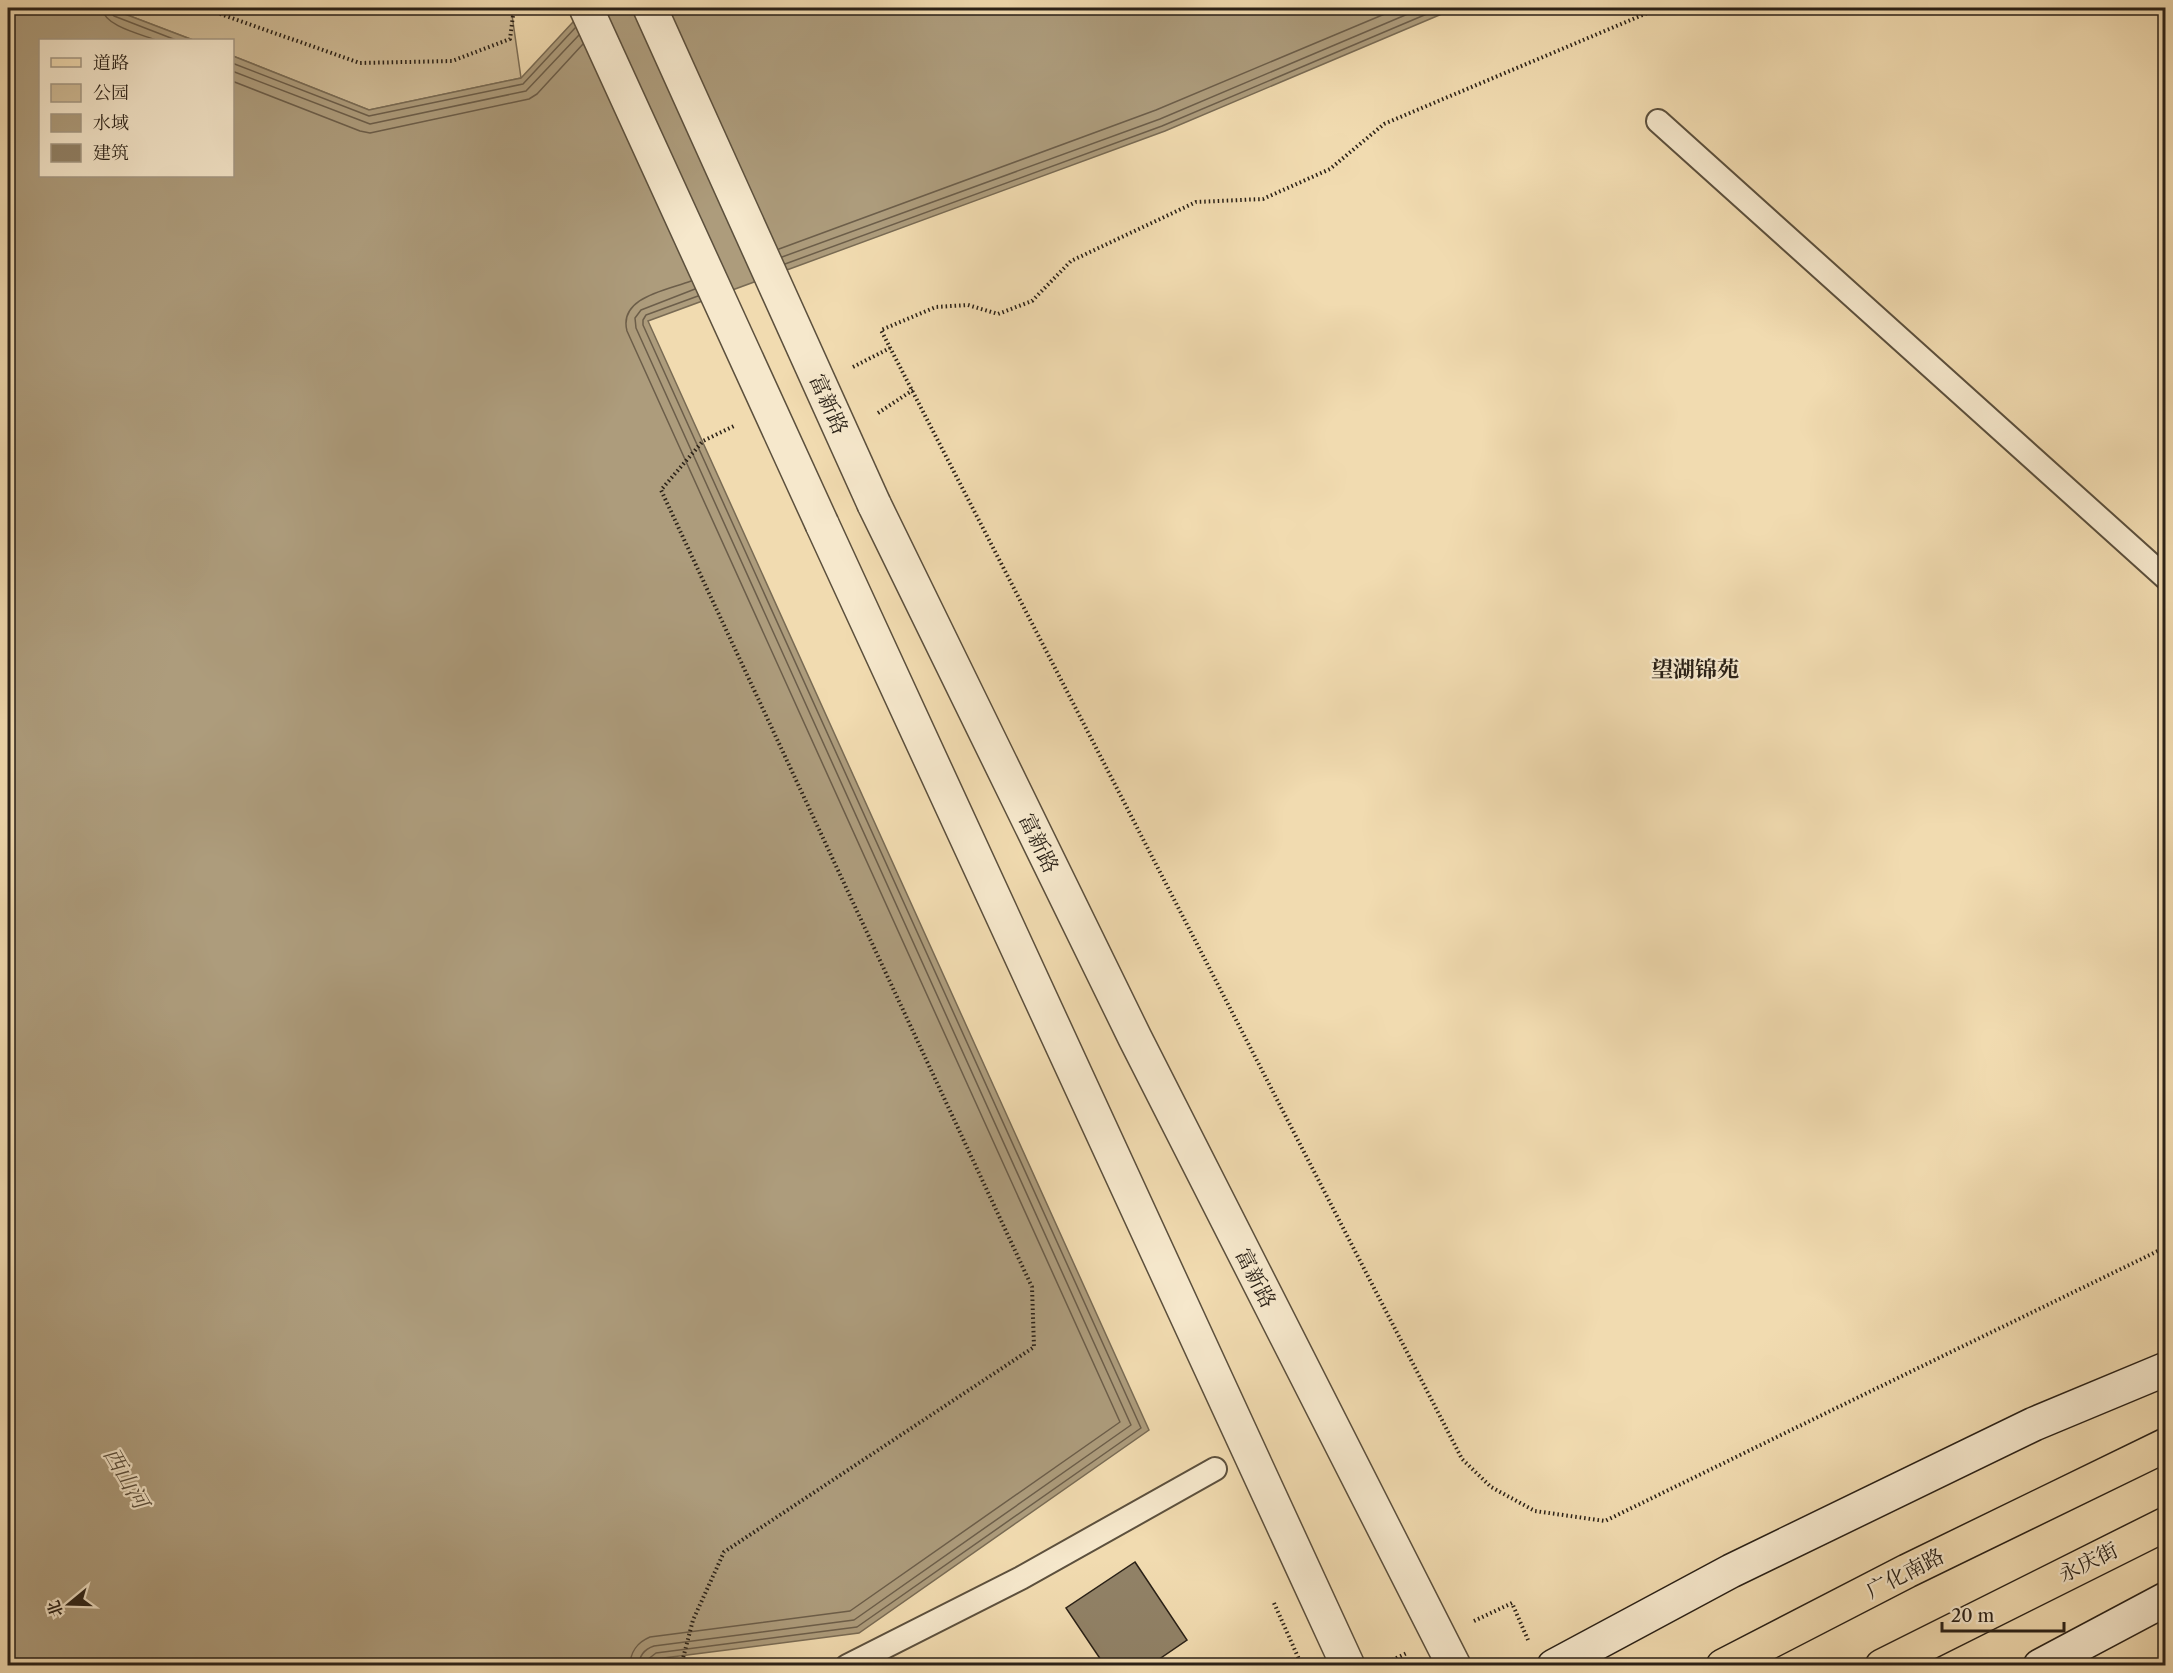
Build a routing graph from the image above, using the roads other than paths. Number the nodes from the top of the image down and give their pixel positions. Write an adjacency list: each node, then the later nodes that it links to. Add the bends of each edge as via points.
1 (586, 8): 11 (street, bridge)
2 (650, 8): 12 (street, 富新路, bridge, via 874,504 1135,1038)
3 (1658, 121): 4 (lane)
4 (2166, 578)
5 (2166, 1369): 13 (street, via 1982,1449 1731,1571)
6 (2166, 1445): 14 (main road, 广化南路)
7 (1215, 1469): 10 (lane, via 1021,1578)
8 (2166, 1524): 15 (main road, 永庆街)
9 (2166, 1599): 16 (street)
10 (848, 1665)
11 (1348, 1665)
12 (1454, 1665)
13 (1554, 1665)
14 (1723, 1665)
15 (1882, 1665)
16 (2040, 1665)

